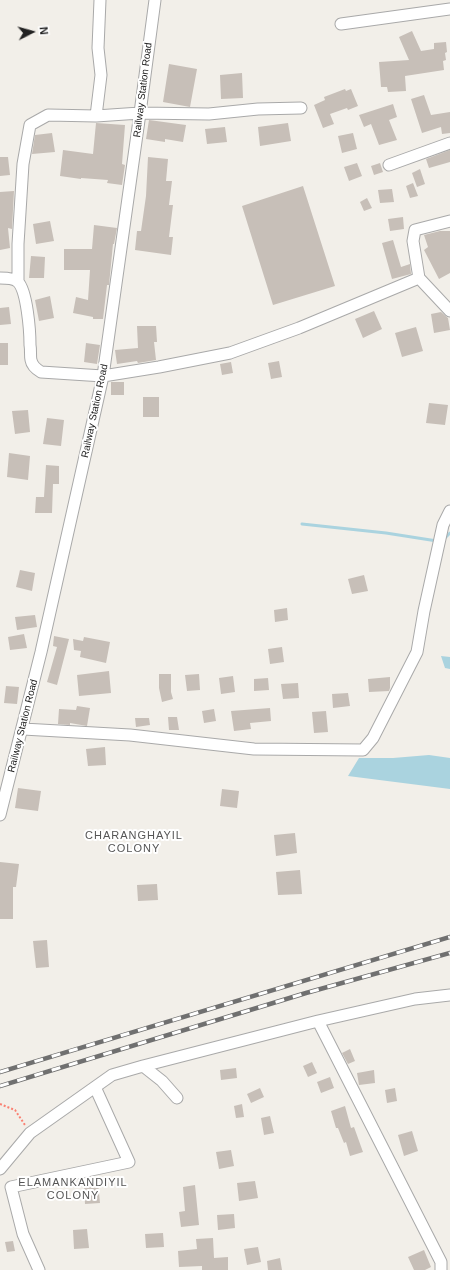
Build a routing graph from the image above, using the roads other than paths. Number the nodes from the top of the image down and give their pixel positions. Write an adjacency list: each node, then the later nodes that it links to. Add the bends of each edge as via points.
1 (100, 0): 7 (street, via 98,48 101,75)
2 (155, 0): 6 (street, Railway Station Road)
3 (450, 9): 4 (street)
4 (341, 24)
5 (301, 108): 6 (street, via 209,114)
6 (140, 113): 7 (street); 15 (street, Railway Station Road)
7 (96, 116): 13 (street, via 48,115 30,125 23,164)
8 (450, 143): 9 (street)
9 (389, 165)
10 (450, 221): 12 (street, via 415,230 413,241)
11 (0, 278): 13 (street)
12 (419, 278): 14 (street); 15 (street, via 299,328 230,353)
13 (18, 282): 15 (street, via 25,298 31,360 34,367 41,372)
14 (450, 311)
15 (103, 376): 17 (street, Railway Station Road)
16 (450, 511): 17 (street, via 443,525 417,652 373,738 363,750 254,749 130,735)
17 (23, 729): 18 (street, Railway Station Road)
18 (0, 814)
19 (450, 995): 20 (street, via 415,999)
20 (318, 1021): 21 (street); 26 (street, via 441,1262)
21 (143, 1066): 22 (street, via 112,1075); 23 (street, via 162,1081)
22 (95, 1086): 24 (street, via 30,1133); 25 (street, via 129,1162 11,1187 23,1234)
23 (177, 1098)
24 (0, 1169)
25 (39, 1270)
26 (441, 1270)

